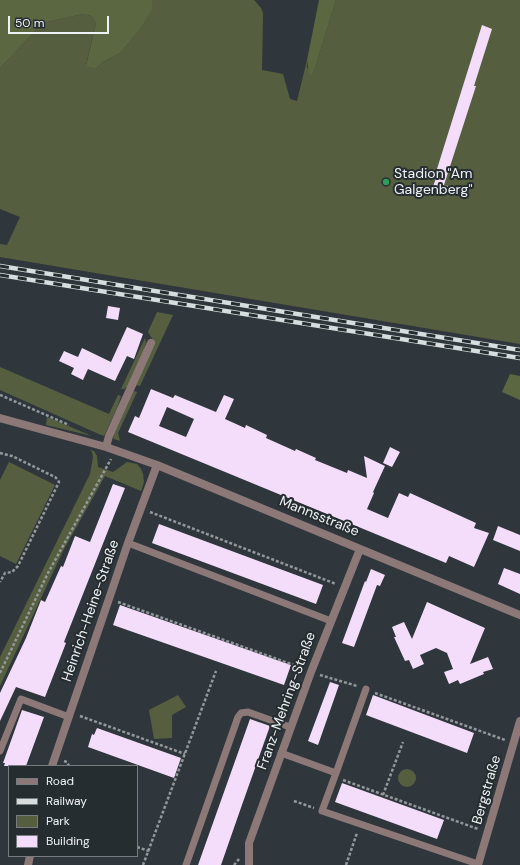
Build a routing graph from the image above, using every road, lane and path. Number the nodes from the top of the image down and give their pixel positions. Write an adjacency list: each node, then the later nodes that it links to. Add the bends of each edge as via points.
1 (151, 343): 5 (street, via 109,436)
2 (0, 394): 4 (path)
3 (0, 418): 5 (street, Mannsstraße)
4 (69, 425)
5 (110, 449): 7 (street, Mannsstraße); 18 (path, via 107,467 48,573)
6 (0, 453): 11 (path, via 56,477 58,482 18,566 12,572 5,572)
7 (157, 465): 8 (street, Heinrich-Heine-Straße); 10 (street, Mannsstraße)
8 (141, 508): 9 (street, Heinrich-Heine-Straße); 12 (path)
9 (128, 543): 13 (street, Heinrich-Heine-Straße); 15 (lane)
10 (360, 549): 12 (street, Franz-Mehring-Straße); 14 (street, Mannsstraße)
11 (0, 582)
12 (345, 587): 15 (street, Franz-Mehring-Straße)
13 (109, 598): 17 (path); 20 (street, Heinrich-Heine-Straße)
14 (520, 615)
15 (331, 621): 17 (street, Franz-Mehring-Straße)
16 (216, 671): 27 (path)
17 (311, 672): 19 (path); 22 (street, Franz-Mehring-Straße)
18 (0, 673)
19 (366, 690): 24 (path); 29 (lane)
20 (69, 715): 25 (lane, via 21,699); 27 (path); 28 (street, Heinrich-Heine-Straße)
21 (520, 721): 24 (street, Bergstraße)
22 (290, 728): 26 (street, Franz-Mehring-Straße); 38 (lane, via 248,712 241,713)
23 (403, 742): 30 (path)
24 (513, 743): 34 (street, Bergstraße)
25 (0, 751)
26 (281, 753): 29 (lane); 39 (street, Franz-Mehring-Straße, via 249,843)
27 (185, 754): 36 (path)
28 (52, 765)
29 (335, 775): 30 (path); 32 (lane)
30 (383, 795): 34 (path)
31 (294, 801): 32 (path)
32 (322, 811): 33 (lane)
33 (360, 825): 40 (path); 41 (lane)
34 (488, 832): 41 (street, Bergstraße)
35 (138, 847): 36 (path)
36 (149, 851): 37 (path)
37 (143, 865)
38 (186, 865)
39 (249, 865)
40 (346, 865)
41 (478, 865)

